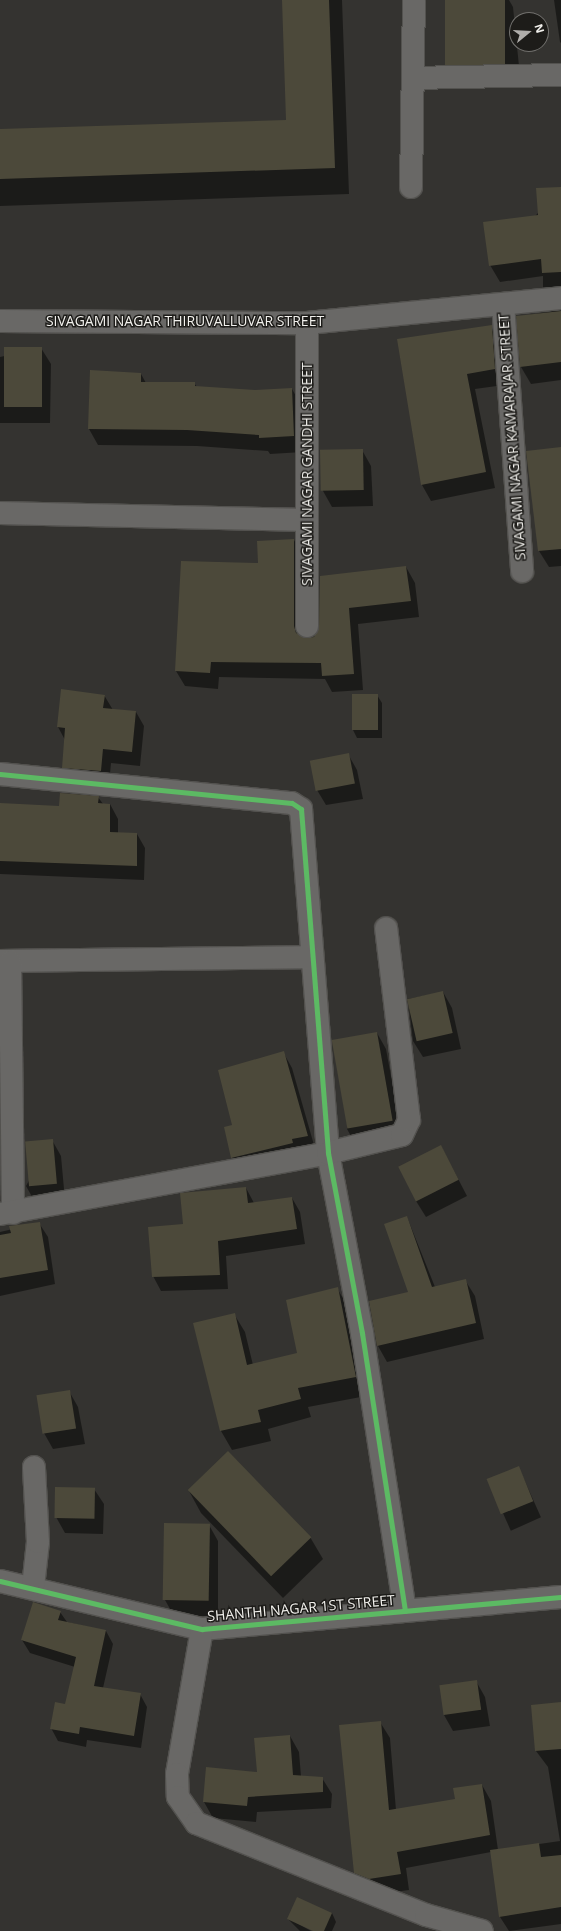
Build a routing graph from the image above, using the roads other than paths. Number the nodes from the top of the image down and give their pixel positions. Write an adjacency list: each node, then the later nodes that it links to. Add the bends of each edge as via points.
1 (414, 0): 3 (street)
2 (561, 75): 3 (street)
3 (413, 78): 4 (street)
4 (411, 187)
5 (561, 298): 6 (street, SIVAGAMI NAGAR THIRUVALLUVAR STREET)
6 (503, 304): 8 (street, SIVAGAMI NAGAR THIRUVALLUVAR STREET); 11 (street, SIVAGAMI NAGAR KAMARAJAR STREET)
7 (0, 321): 8 (street, SIVAGAMI NAGAR THIRUVALLUVAR STREET)
8 (307, 323): 10 (street, SIVAGAMI NAGAR GANDHI STREET)
9 (0, 513): 10 (street)
10 (307, 520): 12 (street, SIVAGAMI NAGAR GANDHI STREET)
11 (522, 571)
12 (307, 626)
13 (0, 774): 15 (street, via 298,805 302,815)
14 (386, 928): 17 (street, via 407,1129 395,1140)
15 (312, 957): 16 (street); 17 (street)
16 (5, 961): 18 (street)
17 (328, 1153): 18 (street); 23 (street, via 362,1333)
18 (7, 1213)
19 (34, 1467): 21 (street, via 38,1542)
20 (0, 1580): 21 (street, SHANTHI NAGAR 1ST STREET)
21 (33, 1587): 24 (street, SHANTHI NAGAR 1ST STREET)
22 (561, 1597): 23 (street, SHANTHI NAGAR 1ST STREET)
23 (406, 1611): 24 (street, SHANTHI NAGAR 1ST STREET)
24 (202, 1629): 25 (street, via 177,1774 178,1797 196,1823 426,1915)
25 (482, 1931)

